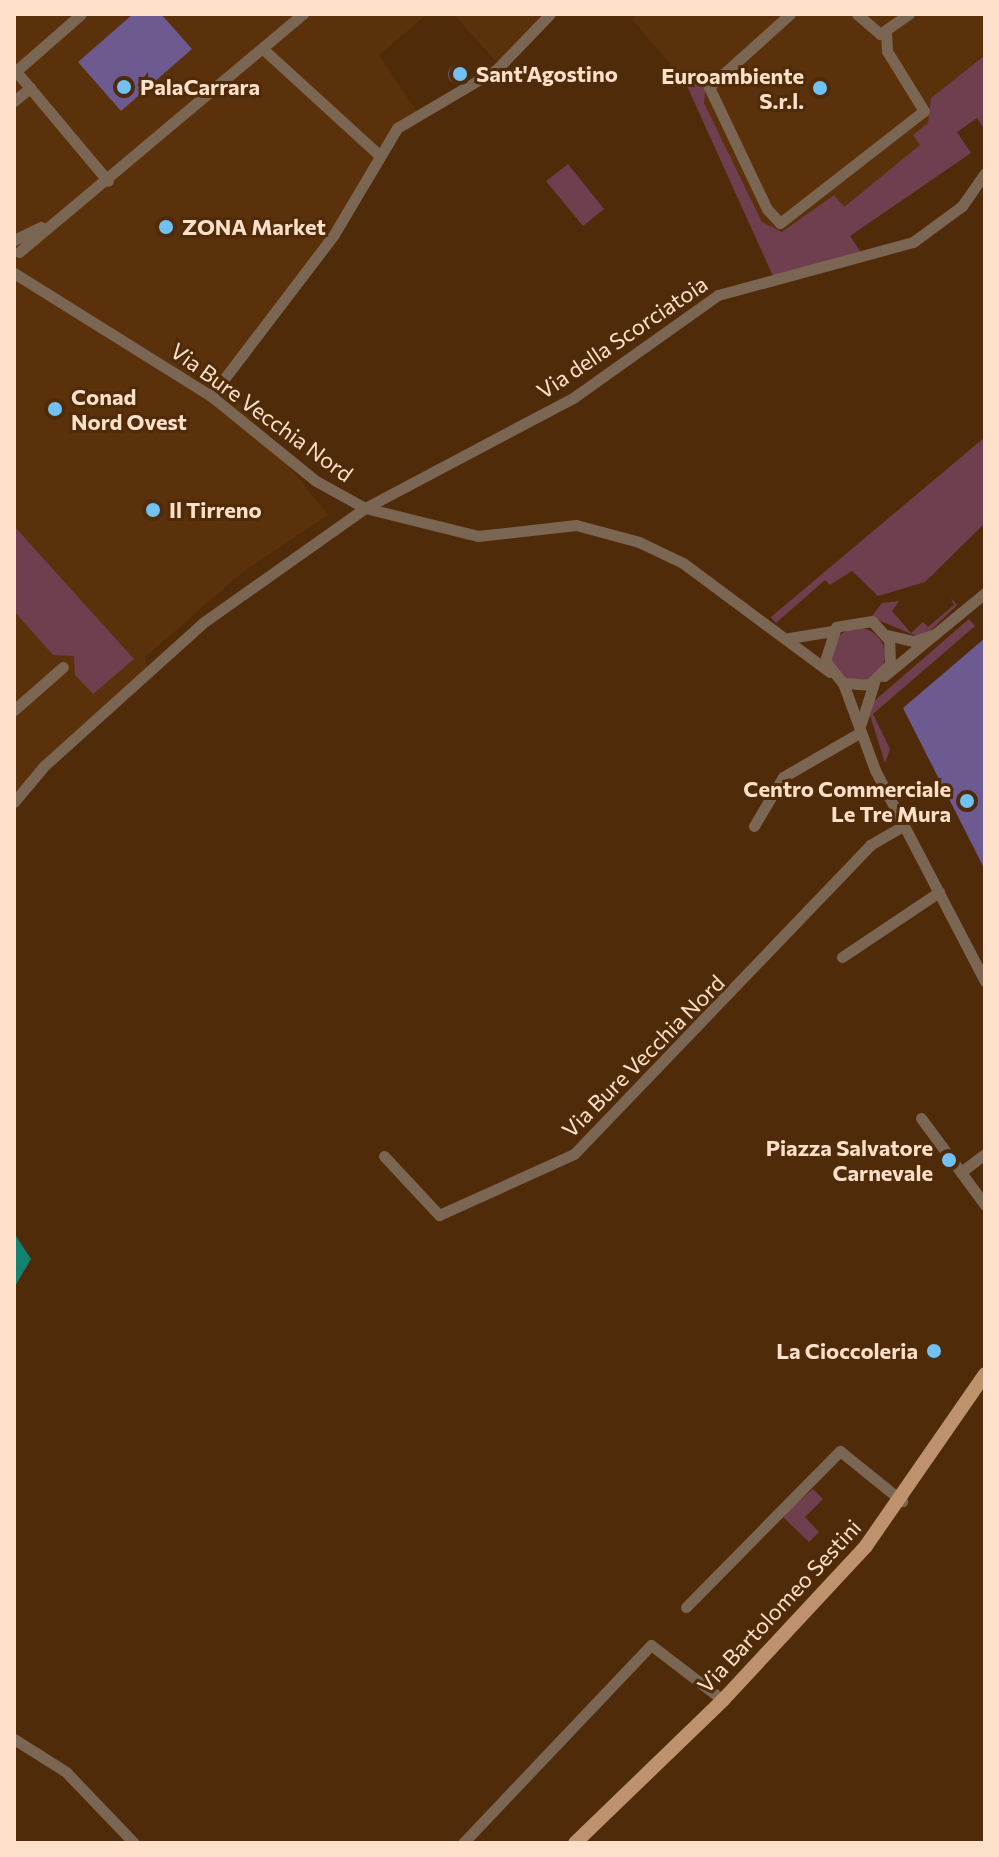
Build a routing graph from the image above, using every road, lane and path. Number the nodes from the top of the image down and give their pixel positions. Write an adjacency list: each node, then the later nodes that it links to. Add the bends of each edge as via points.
1 (81, 14): 9 (street)
2 (303, 14): 8 (street)
3 (550, 14): 12 (street, via 497,69 403,122)
4 (790, 14): 7 (street, via 713,78 711,95 769,215 787,222 926,108 889,54)
5 (857, 14): 7 (street, via 873,32)
6 (909, 14): 7 (street)
7 (886, 32)
8 (263, 49): 12 (street); 14 (street)
9 (15, 70): 10 (street)
10 (30, 88): 11 (street); 14 (street)
11 (14, 101)
12 (379, 155): 18 (street, via 333,236)
13 (985, 173): 19 (street, Via della Scorciatoia, via 962,206 913,242 718,295 573,398)
14 (108, 181): 15 (street)
15 (16, 252): 17 (street)
16 (14, 273): 17 (street, Via Bure Vecchia Nord)
17 (31, 280): 18 (street, Via Bure Vecchia Nord)
18 (211, 396): 19 (street, Via Bure Vecchia Nord, via 316,481)
19 (365, 508): 24 (street, Via Bure Vecchia Nord, via 488,537 595,528 683,563); 31 (street, Via della Scorciatoia, via 204,622 50,760)
20 (985, 593): 22 (street)
21 (832, 631): 23 (street, via 862,619); 24 (street); 26 (street, via 824,648)
22 (938, 633): 23 (street, via 914,641); 27 (street)
23 (887, 635): 27 (street, via 891,659)
24 (789, 638): 26 (street, Via Bure Vecchia Nord)
25 (63, 667): 29 (street)
26 (830, 672): 28 (street)
27 (878, 680): 28 (street); 30 (street)
28 (843, 683): 30 (street)
29 (14, 710)
30 (861, 732): 32 (street); 33 (street, via 783,777)
31 (14, 802)
32 (904, 825): 34 (street); 39 (street, Via Bure Vecchia Nord, via 870,845 574,1154 439,1215)
33 (754, 826)
34 (939, 892): 35 (street); 36 (street)
35 (842, 957)
36 (985, 981)
37 (921, 1118): 40 (street)
38 (985, 1154): 40 (street)
39 (384, 1156)
40 (961, 1172): 41 (street)
41 (985, 1205)
42 (985, 1374): 43 (main road, Via Bartolomeo Sestini)
43 (903, 1502): 44 (street, via 840,1451); 45 (main road, Via Bartolomeo Sestini)
44 (686, 1607)
45 (723, 1700): 48 (street, via 651,1645); 49 (main road, Via Bartolomeo Sestini)
46 (14, 1739): 47 (street, via 66,1772)
47 (134, 1843)
48 (463, 1843)
49 (575, 1843)

